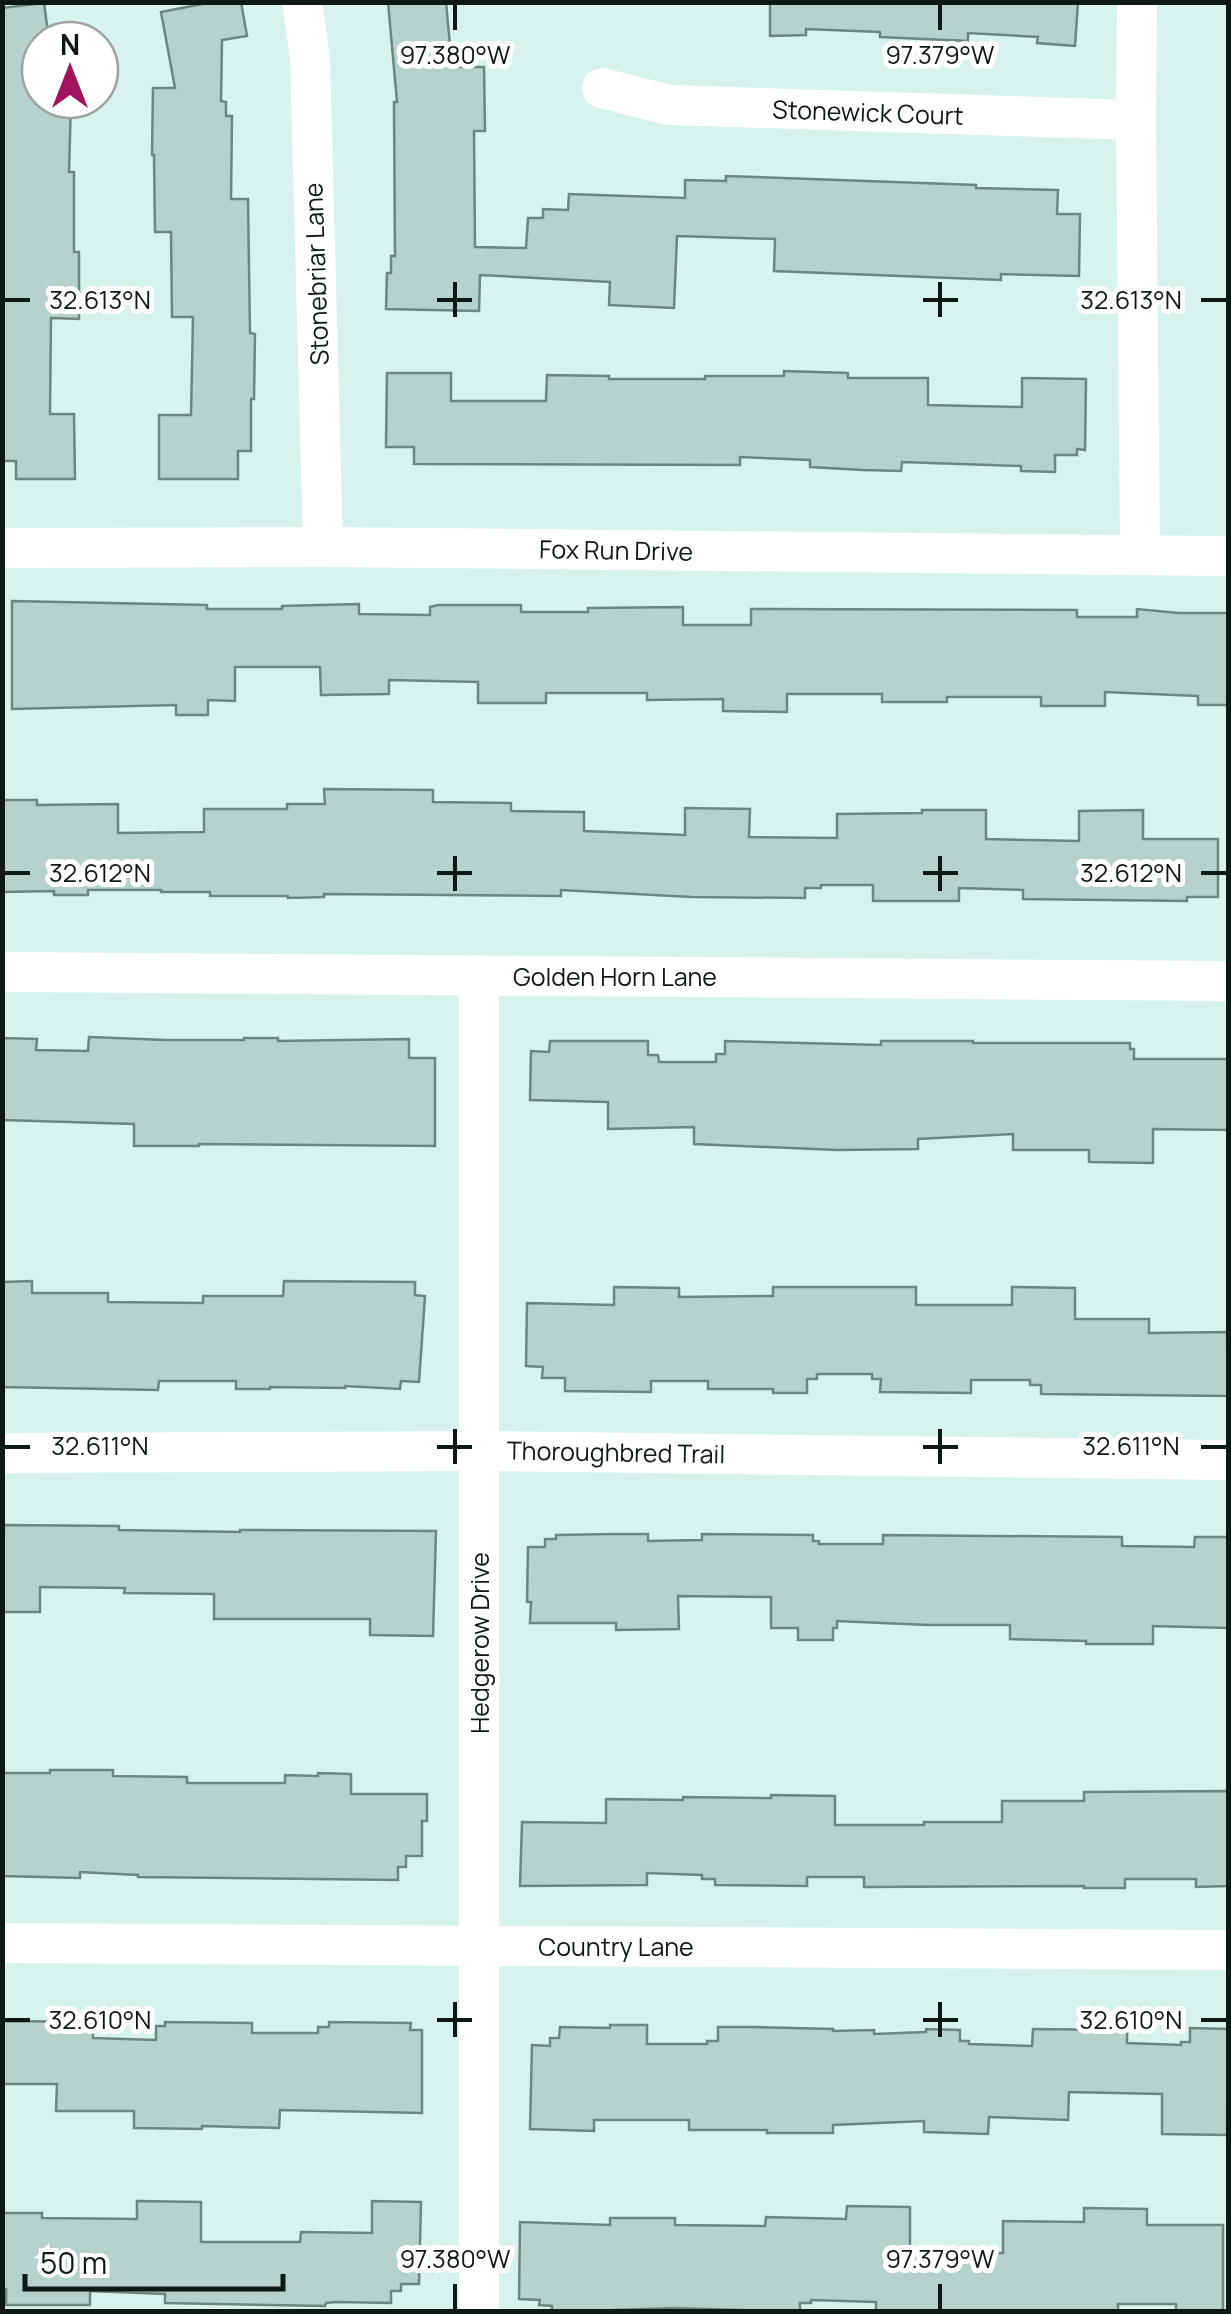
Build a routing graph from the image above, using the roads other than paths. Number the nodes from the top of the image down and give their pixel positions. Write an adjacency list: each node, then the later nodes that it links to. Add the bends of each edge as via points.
1 (302, 2): 5 (street, Stonebriar Lane, via 310,58)
2 (1137, 2): 4 (street)
3 (602, 88): 4 (street, Stonewick Court, via 669,106)
4 (1136, 120): 7 (street)
5 (324, 547): 6 (street, Fox Run Drive); 7 (street, Fox Run Drive)
6 (2, 548)
7 (1140, 556): 8 (street, Fox Run Drive)
8 (1228, 556)
9 (2, 972): 10 (street, Golden Horn Lane)
10 (479, 975): 11 (street, Golden Horn Lane); 12 (street, Hedgerow Drive)
11 (1228, 980)
12 (479, 1450): 13 (street, Thoroughbred Trail); 14 (street, Thoroughbred Trail); 16 (street, Hedgerow Drive)
13 (2, 1453)
14 (1228, 1460)
15 (2, 1943): 16 (street, Country Lane)
16 (479, 1946): 17 (street, Country Lane); 18 (street, Hedgerow Drive)
17 (1228, 1950)
18 (479, 2312)

